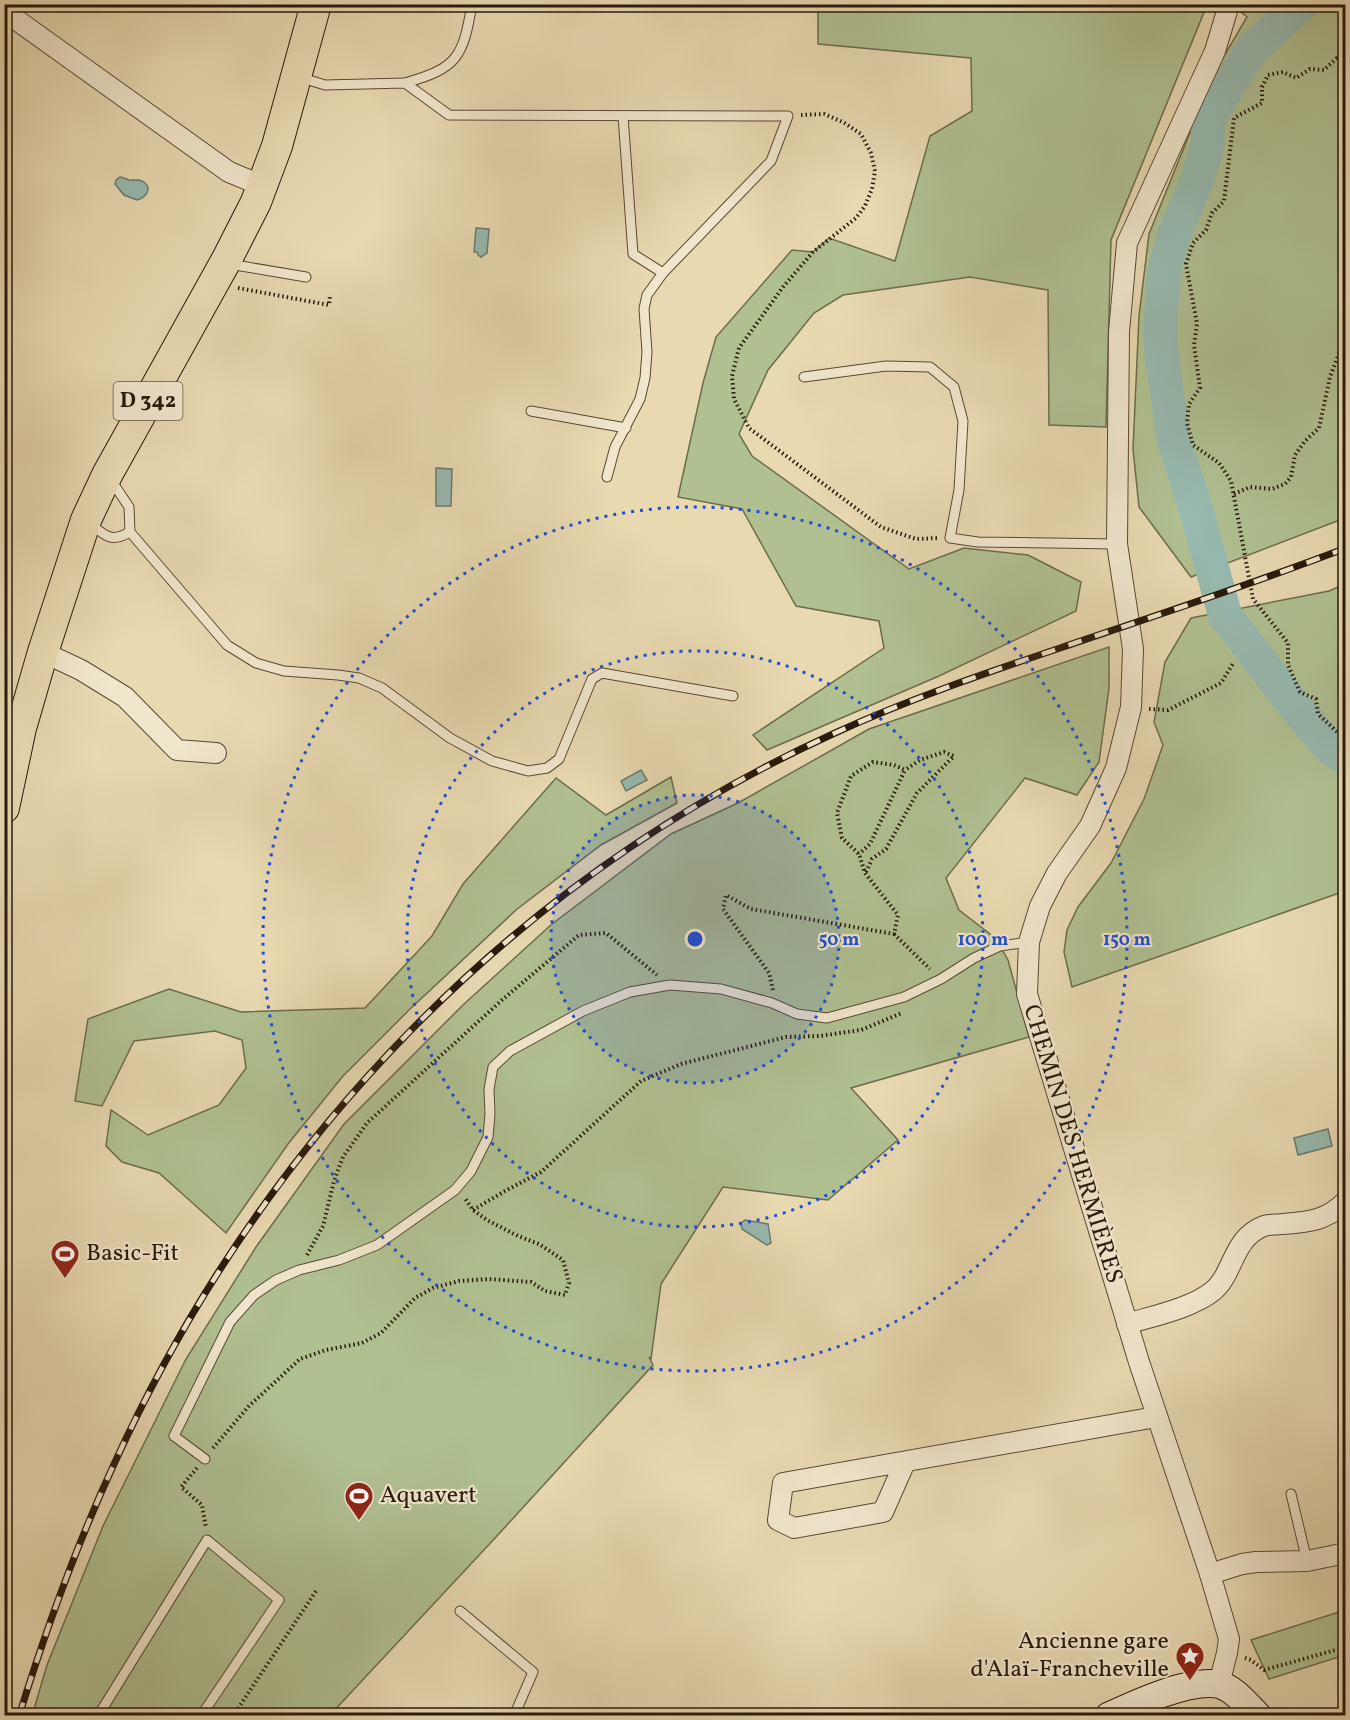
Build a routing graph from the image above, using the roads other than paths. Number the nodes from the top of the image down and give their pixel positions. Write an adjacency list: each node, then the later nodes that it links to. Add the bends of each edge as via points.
1 (316, 4): 5 (main road, D 342)
2 (472, 4): 6 (lane, via 460,53 430,76)
3 (1227, 4): 19 (street, CHEMIN DES HERMIÈRES, via 1215,51 1127,243 1119,332)
4 (4, 11): 8 (street, via 229,172)
5 (296, 76): 6 (lane, via 325,85); 8 (main road, D 342)
6 (405, 83): 7 (lane, via 449,115)
7 (623, 116): 10 (lane, via 633,254); 10 (lane, via 788,116 771,161)
8 (263, 186): 9 (main road, D 342)
9 (229, 273): 11 (lane, via 243,267); 15 (main road, D 342)
10 (663, 273): 14 (lane, via 647,296 645,378)
11 (306, 277)
12 (804, 377): 19 (lane, via 886,366 930,367 954,387 963,421 959,490 950,538)
13 (531, 411): 14 (lane)
14 (626, 428): 16 (lane, via 615,447)
15 (107, 475): 17 (main road, D 342); 18 (lane, via 129,507)
16 (607, 477)
17 (86, 520): 18 (lane, via 106,537 120,538); 20 (main road, D 342)
18 (130, 532): 21 (lane, via 227,645 256,663 284,671 359,678 382,688 450,738 492,760 528,771 547,768 559,759 592,679 602,673)
19 (1117, 544): 24 (street, CHEMIN DES HERMIÈRES, via 1133,649 1131,707 1116,768 1090,826 1057,873 1040,906)
20 (43, 652): 22 (street, via 125,697 177,750); 23 (main road, D 342, via 21,728)
21 (733, 696)
22 (216, 753)
23 (5, 806)
24 (1029, 942): 26 (street, CHEMIN DES HERMIÈRES, via 1027,994); 28 (lane, via 1000,946 904,997 827,1018 797,1014 722,989 669,985 630,992 583,1011 510,1051 493,1067 488,1137 471,1171 455,1190 377,1245 276,1280 254,1295 230,1322 174,1436)
25 (1346, 1201): 26 (street, via 1322,1219 1265,1226 1253,1232 1214,1290 1188,1305)
26 (1127, 1324): 27 (street, CHEMIN DES HERMIÈRES)
27 (1156, 1417): 29 (street); 33 (street, CHEMIN DES HERMIÈRES)
28 (205, 1459)
29 (905, 1462): 29 (street, via 783,1483 778,1520 794,1528 883,1512)
30 (1291, 1494): 32 (lane)
31 (1346, 1553): 32 (street)
32 (1306, 1561): 33 (street, via 1256,1562)
33 (1210, 1574): 35 (street, CHEMIN DES HERMIÈRES, via 1228,1639)
34 (460, 1611): 38 (lane, via 533,1672)
35 (1219, 1684): 39 (main road, via 1192,1685); 40 (main road, via 1236,1694)
36 (98, 1716): 37 (lane, via 207,1540 279,1600)
37 (201, 1716)
38 (514, 1716)
39 (1110, 1716)
40 (1258, 1716)

